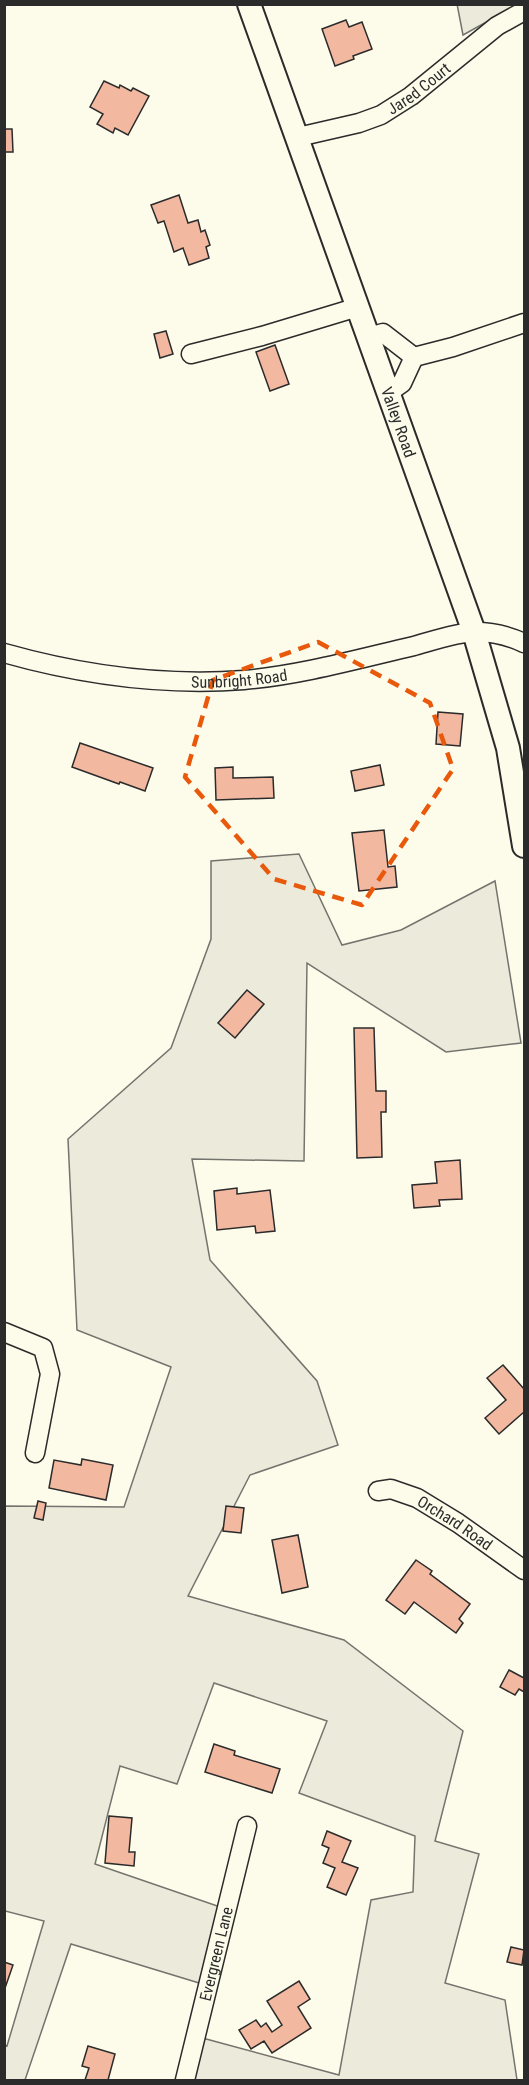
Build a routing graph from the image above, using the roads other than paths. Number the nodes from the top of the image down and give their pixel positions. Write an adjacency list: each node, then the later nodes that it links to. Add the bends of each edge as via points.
1 (249, 4): 3 (main road, Valley Road)
2 (525, 11): 3 (street, Jared Court, via 497,26 411,96 381,115)
3 (297, 137): 4 (main road, Valley Road)
4 (358, 307): 6 (main road, Valley Road); 7 (street)
5 (525, 323): 8 (street)
6 (369, 337): 8 (street, via 383,333); 9 (main road, Valley Road)
7 (191, 354)
8 (414, 357): 9 (street, via 402,383)
9 (389, 392): 10 (main road, Valley Road)
10 (474, 632): 11 (street, Sunbright Road, via 508,635); 12 (street, Sunbright Road, via 288,675 242,680 163,681 105,675); 13 (main road, Valley Road)
11 (525, 643)
12 (4, 653)
13 (516, 747): 14 (main road, Valley Road)
14 (525, 846)
15 (4, 1332): 16 (street, via 43,1348 50,1374)
16 (35, 1453)
17 (378, 1491): 18 (street, Orchard Road, via 391,1489 417,1498)
18 (525, 1570)
19 (247, 1826): 20 (street, Evergreen Lane)
20 (185, 2080)

